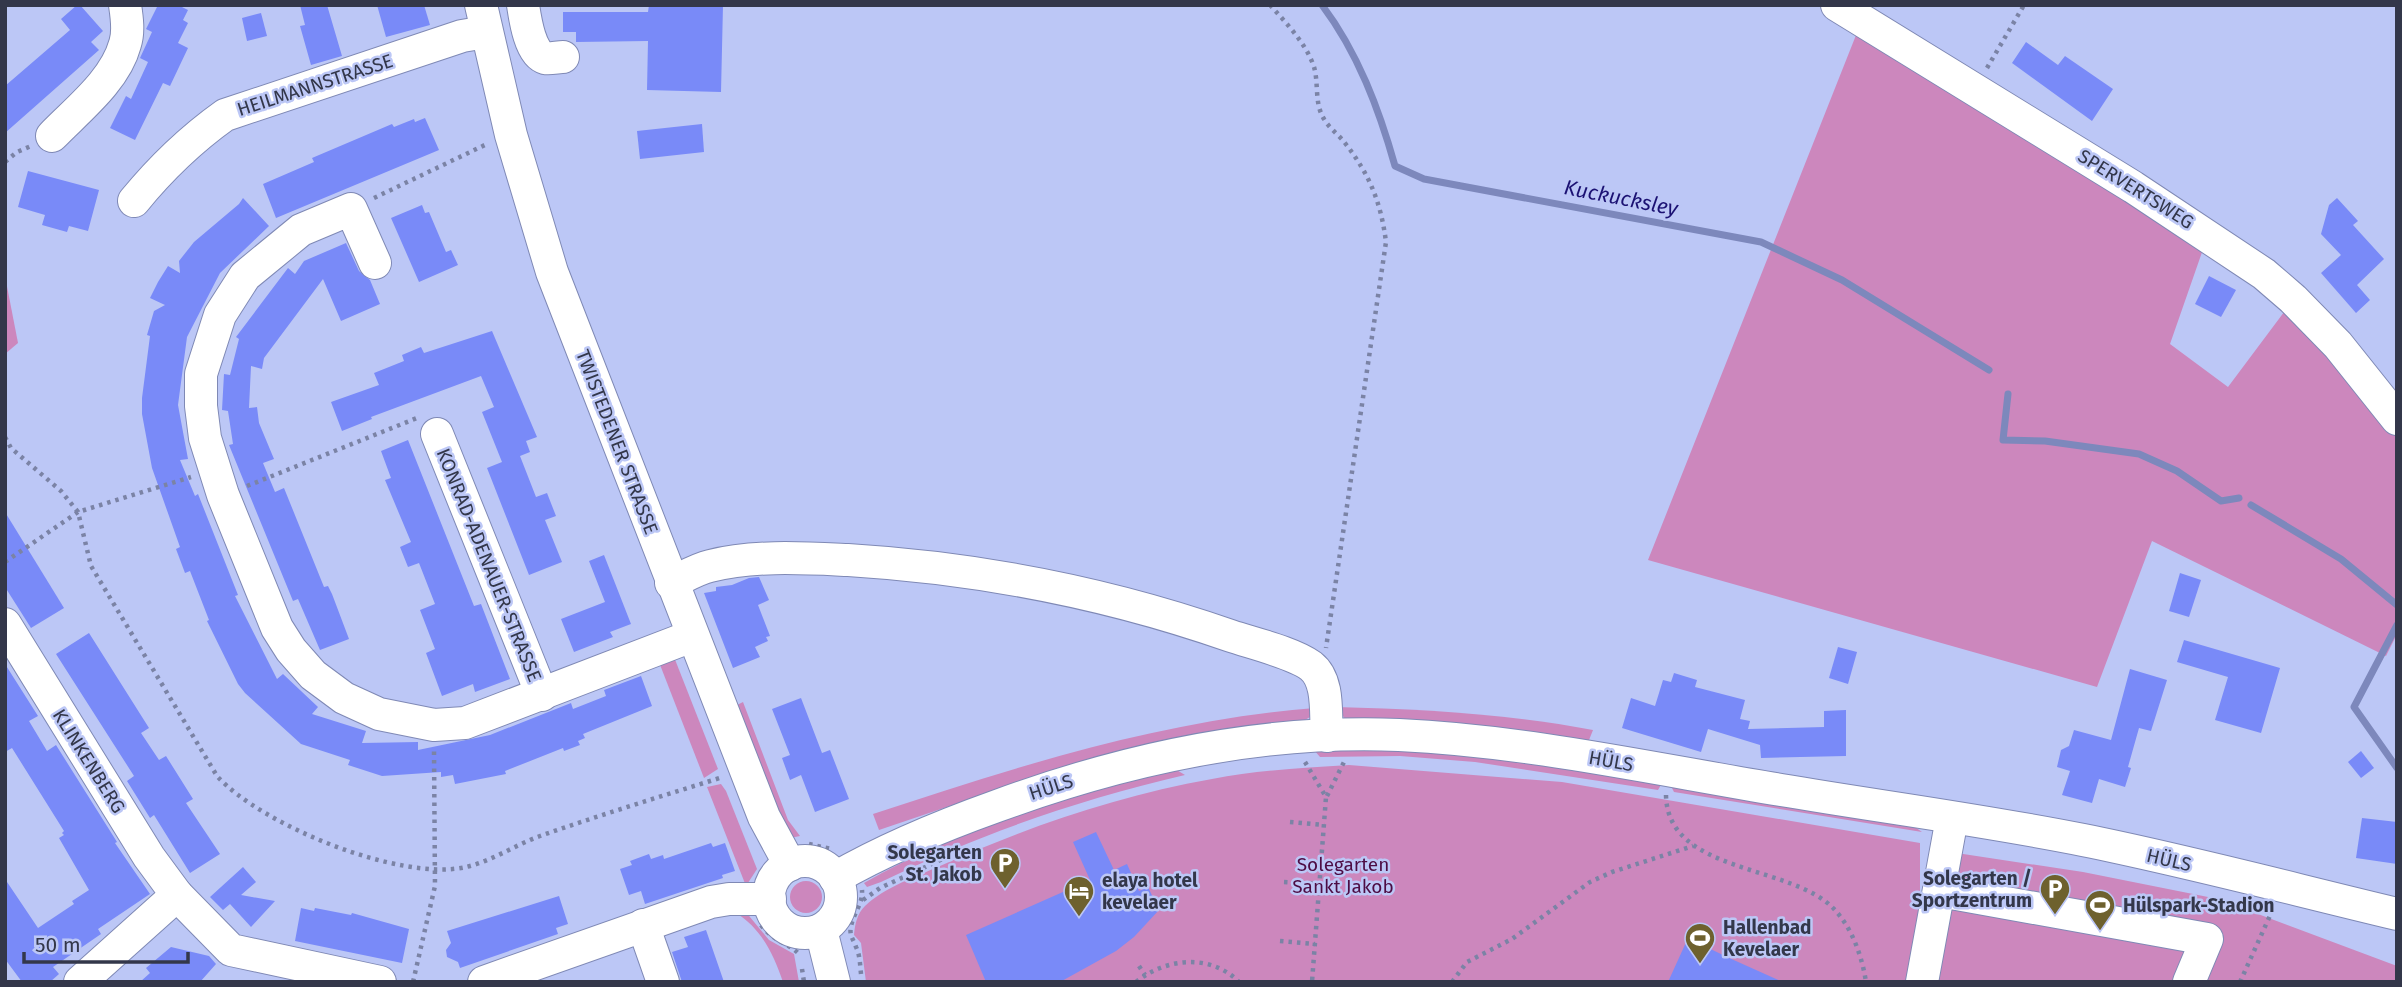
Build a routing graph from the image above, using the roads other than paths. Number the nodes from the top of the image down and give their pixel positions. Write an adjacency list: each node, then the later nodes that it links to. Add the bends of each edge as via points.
1 (125, 5): 6 (street, via 125,45 117,62)
2 (523, 5): 5 (street, via 532,44 539,54)
3 (1837, 5): 9 (street, SPERVERTSWEG, via 2133,187 2263,274 2338,345)
4 (484, 19): 7 (street, HEILMANNSTRASSE, via 462,36 225,115 200,132); 11 (street, TWISTEDENER STRASSE, via 511,135 552,272)
5 (562, 57)
6 (52, 136)
7 (134, 201)
8 (375, 263): 14 (street, KONRAD-ADENAUER-STRASSE, via 351,209 301,230 245,276 220,315 201,374 205,438 219,483 277,628 313,675 344,698 379,714 433,725 465,723)
9 (2397, 419)
10 (437, 434): 14 (street, KONRAD-ADENAUER-STRASSE)
11 (671, 583): 13 (street, TWISTEDENER STRASSE); 15 (street, via 716,565 787,558 871,562 1061,589 1146,608 1311,666 1324,690)
12 (5, 624): 20 (street, KLINKENBERG, via 149,858)
13 (692, 636): 14 (street, KONRAD-ADENAUER-STRASSE); 17 (street, TWISTEDENER STRASSE, via 764,817)
14 (542, 695)
15 (1330, 755): 16 (street, HÜLS, via 1398,735 1518,745); 18 (street, HÜLS, via 1202,748 1098,772 918,836)
16 (1952, 818): 19 (street); 22 (street, HÜLS, via 2084,840)
17 (790, 865): 18 (street, via 820,864); 21 (street)
18 (835, 878): 24 (street, via 841,901)
19 (1940, 891): 31 (street); 32 (street, via 2207,939)
20 (177, 895): 25 (street, KLINKENBERG, via 231,950); 26 (street)
21 (759, 899): 23 (street, via 710,902); 24 (street, via 786,928)
22 (2397, 914)
23 (643, 925): 28 (street); 29 (street)
24 (824, 939): 30 (street)
25 (310, 975): 27 (street, KLINKENBERG)
26 (80, 982)
27 (380, 982)
28 (484, 982)
29 (663, 982)
30 (834, 982)
31 (1922, 982)
32 (2189, 982)

